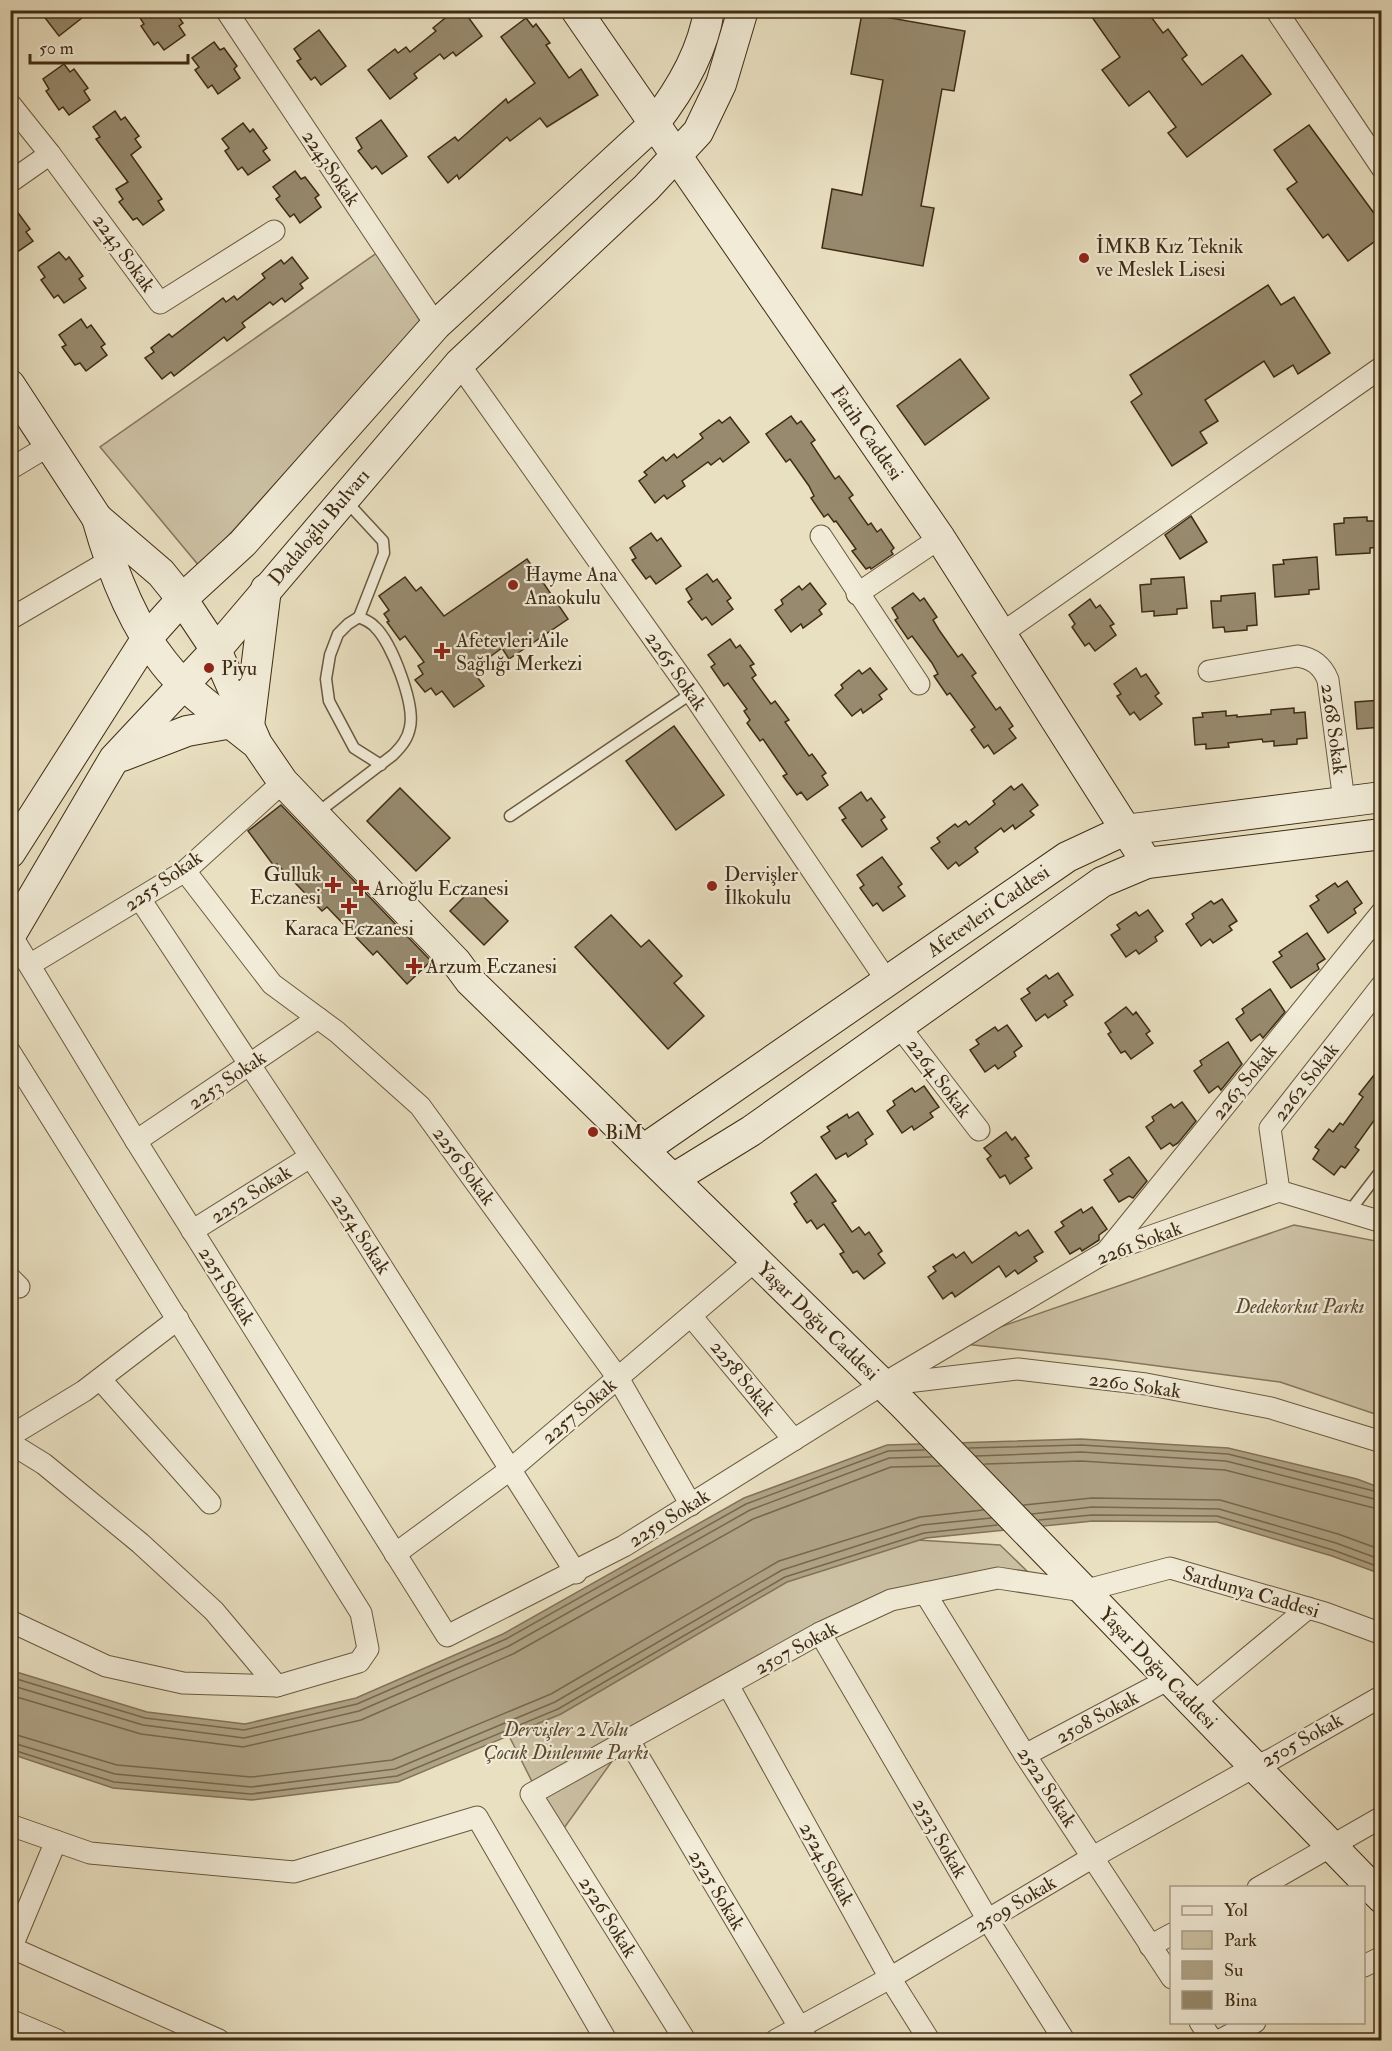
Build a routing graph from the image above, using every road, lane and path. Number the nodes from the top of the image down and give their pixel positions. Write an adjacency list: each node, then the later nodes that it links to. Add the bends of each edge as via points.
1 (226, 10): 13 (street, 2243Sokak)
2 (576, 10): 7 (main road, Fatih Caddesi)
3 (709, 10): 7 (main road, via 706,31 687,72)
4 (743, 10): 9 (main road, Dadaloğlu Bulvarı, via 721,84 698,132)
5 (1276, 10): 10 (street)
6 (10, 104): 8 (street, 2243 Sokak)
7 (653, 125): 9 (main road, Fatih Caddesi); 13 (main road)
8 (50, 154): 11 (street); 12 (street, 2243 Sokak, via 160,303)
9 (674, 157): 14 (main road, Dadaloğlu Bulvarı); 22 (main road, Fatih Caddesi)
10 (1382, 168)
11 (10, 182)
12 (274, 231)
13 (436, 325): 26 (main road, via 243,543)
14 (459, 364): 19 (main road, Dadaloğlu Bulvarı); 35 (street, 2265 Sokak)
15 (1382, 366): 29 (street)
16 (10, 385): 17 (main road)
17 (50, 445): 18 (street); 20 (main road)
18 (10, 469)
19 (343, 498): 24 (main road, Dadaloğlu Bulvarı); 27 (lane, via 383,541 384,547 382,562)
20 (97, 518): 23 (main road); 26 (main road, via 161,573)
21 (821, 536): 25 (street)
22 (940, 538): 25 (street); 29 (main road, Fatih Caddesi)
23 (109, 561): 28 (street); 30 (main road)
24 (266, 589): 31 (main road, Dadaloğlu Bulvarı); 36 (main road)
25 (857, 594): 34 (street)
26 (182, 599): 30 (main road); 31 (main road)
27 (359, 617): 38 (lane, via 376,627 385,640 411,708 410,729 404,744); 38 (lane, via 338,634 330,655 326,679 329,701 354,748)
28 (10, 619)
29 (1001, 634): 44 (main road, Fatih Caddesi)
30 (147, 638): 33 (main road, via 164,664); 46 (main road)
31 (216, 650): 33 (main road, Dadaloğlu Bulvarı); 36 (main road)
32 (1209, 671): 41 (street, 2268 Sokak, via 1297,656 1321,667 1328,680)
33 (185, 684): 36 (main road); 37 (main road, Dadaloğlu Bulvarı)
34 (919, 684)
35 (692, 693): 43 (lane); 53 (street, 2265 Sokak)
36 (246, 731): 37 (main road, via 187,731); 39 (main road, Yaşar Doğu Caddesi)
37 (114, 759): 51 (main road, Dadaloğlu Bulvarı)
38 (381, 765): 42 (lane)
39 (283, 782): 42 (main road, Yaşar Doğu Caddesi); 48 (street, 2255 Sokak)
40 (1382, 796): 41 (main road, Afetevleri Caddesi)
41 (1344, 801): 44 (main road, Afetevleri Caddesi)
42 (314, 815): 61 (main road, Yaşar Doğu Caddesi, via 470,981)
43 (510, 816)
44 (1125, 830): 47 (main road, Fatih Caddesi); 53 (main road, Afetevleri Caddesi, via 1067,856)
45 (1382, 834): 47 (main road)
46 (10, 853)
47 (1148, 863): 56 (main road, via 1102,882)
48 (185, 871): 49 (street, 2255 Sokak); 55 (street, 2256 Sokak, via 272,984)
49 (140, 899): 52 (street, 2255 Sokak); 58 (street, 2254 Sokak)
50 (1382, 912): 69 (street, 2263 Sokak)
51 (11, 935): 52 (street, 2251 Sokak)
52 (31, 964): 60 (street, 2251 Sokak)
53 (887, 981): 61 (main road, Afetevleri Caddesi)
54 (1382, 985): 65 (street, 2262 Sokak, via 1270,1128)
55 (318, 1018): 58 (street, 2253 Sokak); 73 (street, 2256 Sokak, via 420,1106)
56 (899, 1026): 59 (street, 2264 Sokak); 64 (main road, via 751,1131)
57 (10, 1052): 72 (street)
58 (250, 1066): 60 (street, 2253 Sokak); 62 (street, 2254 Sokak)
59 (979, 1130)
60 (136, 1142): 68 (street, 2251 Sokak)
61 (643, 1150): 64 (main road, Yaşar Doğu Caddesi)
62 (310, 1156): 68 (street, 2252 Sokak); 80 (street, 2254 Sokak)
63 (1382, 1169): 66 (lane)
64 (673, 1179): 70 (main road, Yaşar Doğu Caddesi)
65 (1279, 1191): 66 (street); 69 (street, 2261 Sokak)
66 (1349, 1212): 67 (street)
67 (1382, 1222)
68 (192, 1231): 83 (street, 2251 Sokak)
69 (1106, 1252): 75 (street, 2261 Sokak)
70 (756, 1260): 71 (street, 2257 Sokak); 75 (main road, Yaşar Doğu Caddesi)
71 (691, 1316): 73 (street, 2257 Sokak); 77 (street, 2258 Sokak)
72 (178, 1319): 74 (street); 94 (street, via 361,1613 368,1649 359,1662)
73 (618, 1378): 80 (street, 2257 Sokak); 82 (street, 2256 Sokak)
74 (100, 1379): 76 (street); 81 (street)
75 (883, 1384): 77 (street, 2259 Sokak); 78 (street, 2260 Sokak, via 1018,1370 1146,1384 1271,1408); 85 (main road, Yaşar Doğu Caddesi)
76 (10, 1436)
77 (794, 1440): 82 (street, 2259 Sokak)
78 (1382, 1442)
79 (10, 1443): 94 (street, via 44,1464 157,1558 214,1611)
80 (511, 1469): 83 (street, 2257 Sokak); 84 (street, 2254 Sokak)
81 (210, 1503)
82 (691, 1504): 84 (street, 2259 Sokak)
83 (395, 1554): 91 (street, 2251 Sokak)
84 (576, 1573): 91 (street, 2259 Sokak)
85 (1083, 1591): 86 (street, 2507 Sokak, via 998,1578); 87 (street, Sardunya Caddesi, via 1170,1568); 92 (main road, Yaşar Doğu Caddesi)
86 (925, 1593): 89 (street, 2507 Sokak, via 891,1600); 98 (street, 2522 Sokak)
87 (1308, 1608): 90 (street, Sardunya Caddesi); 96 (street)
88 (10, 1621): 94 (street, via 106,1666 183,1683)
89 (820, 1633): 93 (street, 2507 Sokak); 108 (street, 2523 Sokak)
90 (1382, 1634)
91 (447, 1636)
92 (1169, 1679): 96 (main road, Yaşar Doğu Caddesi); 98 (street, 2508 Sokak)
93 (728, 1685): 97 (street, 2507 Sokak); 115 (street, 2524 Sokak)
94 (277, 1686)
95 (1382, 1696): 99 (street, 2505 Sokak)
96 (1192, 1704): 99 (main road, Yaşar Doğu Caddesi)
97 (628, 1739): 100 (street, 2507 Sokak); 119 (street, 2525 Sokak)
98 (1025, 1755): 105 (street, 2522 Sokak)
99 (1254, 1767): 104 (main road, Yaşar Doğu Caddesi); 105 (street, 2509 Sokak)
100 (531, 1794): 123 (street, 2526 Sokak)
101 (1382, 1817): 104 (street)
102 (10, 1825): 103 (street)
103 (56, 1841): 111 (street); 122 (street, via 90,1853 294,1872 477,1817)
104 (1332, 1847): 106 (street); 107 (main road, Yaşar Doğu Caddesi)
105 (1093, 1857): 108 (street, 2509 Sokak); 110 (street, 2522 Sokak)
106 (1260, 1886)
107 (1382, 1898)
108 (988, 1920): 115 (street, 2509 Sokak); 126 (street, 2523 Sokak)
109 (1170, 1935): 110 (street)
110 (1150, 1946): 114 (street, 2522 Sokak)
111 (11, 1950): 121 (street)
112 (1382, 1957): 113 (street)
113 (1365, 1966)
114 (1170, 1975)
115 (890, 1978): 119 (street, 2509 Sokak); 125 (street, 2524 Sokak)
116 (10, 2020): 120 (street)
117 (1201, 2024): 127 (street)
118 (1251, 2024): 128 (street)
119 (803, 2035): 124 (street, 2509 Sokak)
120 (57, 2040)
121 (219, 2040)
122 (606, 2040)
123 (685, 2040)
124 (776, 2040)
125 (929, 2040)
126 (1064, 2040)
127 (1212, 2040)
128 (1220, 2040)

